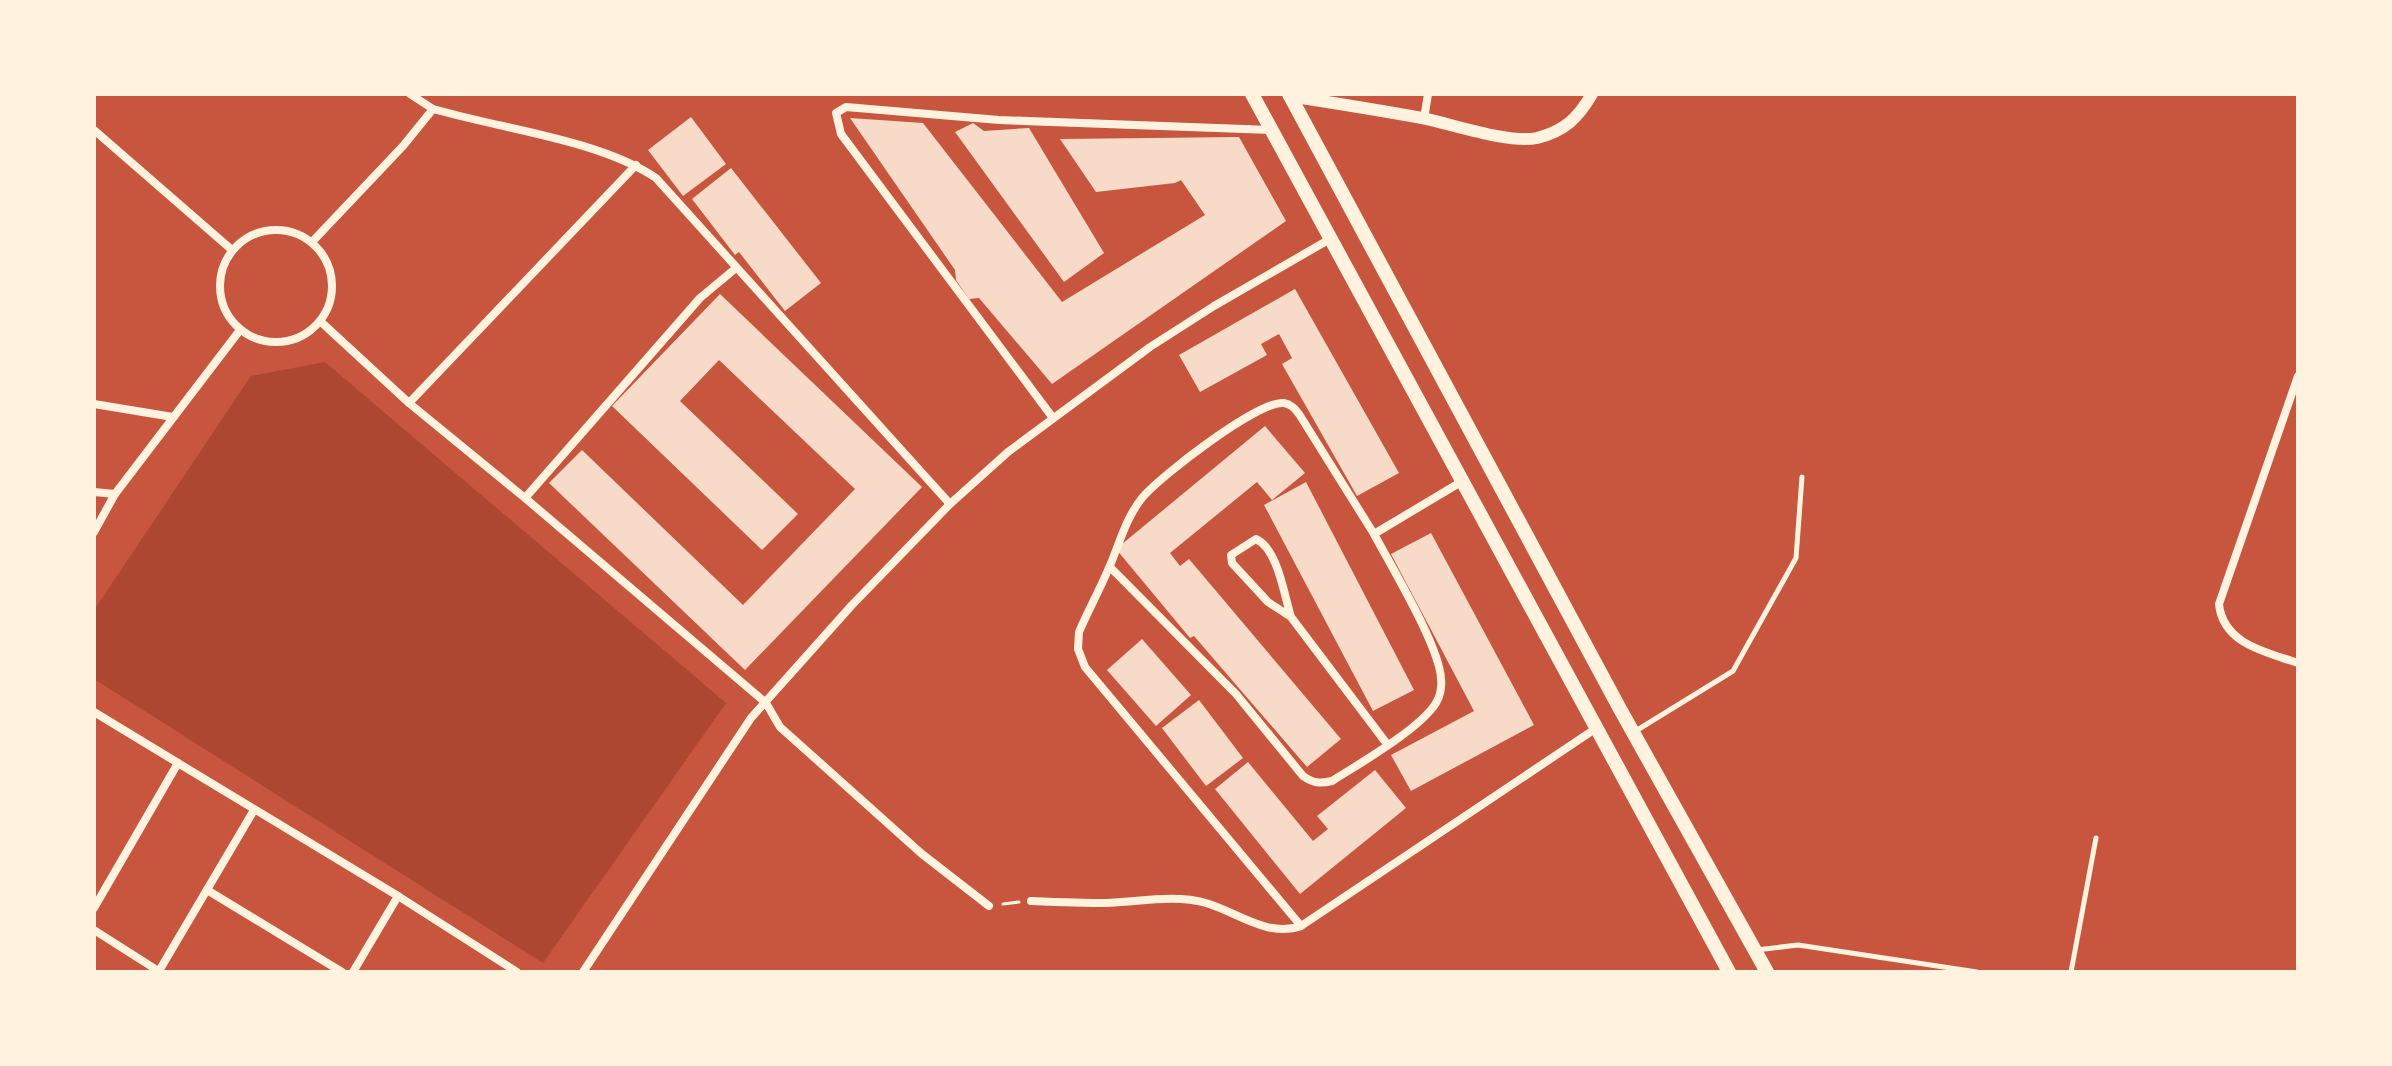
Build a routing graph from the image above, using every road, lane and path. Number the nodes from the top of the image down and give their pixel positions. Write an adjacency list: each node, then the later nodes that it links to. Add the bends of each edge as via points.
1 (410, 94): 6 (street)
2 (1252, 94): 8 (main road)
3 (1428, 94): 7 (street)
4 (1592, 94): 7 (street, via 1579,115 1558,131 1533,139)
5 (1289, 95): 7 (street); 36 (main road)
6 (433, 109): 10 (street); 12 (street)
7 (1424, 119)
8 (1271, 130): 11 (main road); 21 (street, via 999,120 846,107 836,113 841,134)
9 (95, 133): 13 (street)
10 (636, 165): 14 (street, via 656,178); 18 (street)
11 (1330, 239): 21 (street, via 1189,322); 23 (main road)
12 (312, 242): 13 (street, via 292,231 270,229 249,236); 15 (street, via 326,259 332,280 330,302)
13 (232, 250): 16 (street, via 221,270 219,292 226,313)
14 (736, 268): 26 (street, via 700,298); 27 (street)
15 (320, 321): 16 (street, via 303,336 282,342 260,340); 18 (street)
16 (240, 330): 20 (street)
17 (2298, 376): 32 (street, via 2219,604 2223,622 2235,637)
18 (409, 403): 26 (street)
19 (94, 404): 20 (street)
20 (173, 417): 25 (street)
21 (1053, 418): 27 (street)
22 (1802, 477): 36 (lane, via 1796,558 1733,671)
23 (1461, 482): 29 (street); 35 (main road)
24 (94, 492): 25 (street)
25 (115, 494): 28 (street)
26 (525, 498): 33 (street)
27 (950, 504): 33 (street)
28 (94, 532)
29 (1374, 534): 30 (street, via 1299,414 1282,403 1231,427 1142,497); 37 (street, via 1434,652 1441,680 1436,704)
30 (1110, 567): 37 (street, via 1236,694 1312,782 1332,781); 46 (street, via 1079,632 1085,667)
31 (1291, 617): 31 (street, via 1271,553 1256,539 1248,542 1231,555 1232,563 1268,602); 37 (street)
32 (2298, 663)
33 (766, 703): 44 (street, via 780,727 922,854); 53 (street)
34 (94, 712): 38 (street)
35 (1595, 729): 46 (street); 54 (main road)
36 (1633, 733): 48 (main road)
37 (1387, 744)
38 (178, 763): 39 (street); 45 (street)
39 (254, 810): 41 (street); 42 (street)
40 (2096, 838): 57 (lane)
41 (207, 890): 49 (street); 50 (street)
42 (398, 896): 51 (street); 52 (street)
43 (1031, 901): 44 (path); 46 (street, via 1190,900 1271,928)
44 (989, 906)
45 (94, 908)
46 (1301, 926)
47 (94, 930): 49 (street)
48 (1755, 950): 55 (main road); 56 (lane, via 1798,945)
49 (160, 972)
50 (342, 972)
51 (353, 972)
52 (517, 972)
53 (583, 972)
54 (1729, 972)
55 (1767, 972)
56 (1977, 972)
57 (2071, 972)

